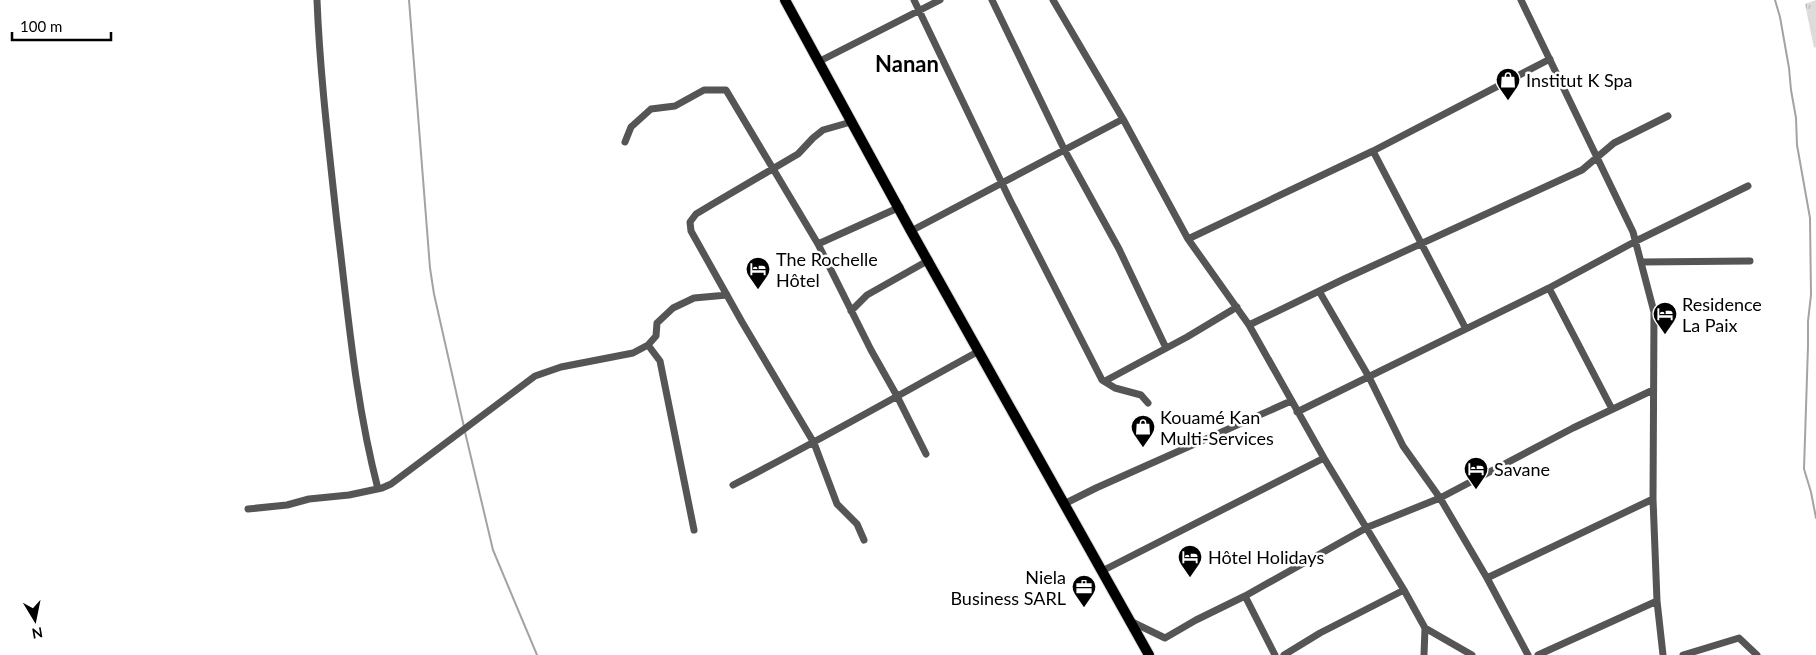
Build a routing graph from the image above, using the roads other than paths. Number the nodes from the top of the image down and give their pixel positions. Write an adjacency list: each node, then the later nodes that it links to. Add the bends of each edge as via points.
1 (316, 0): 52 (street, via 327,143 355,379)
2 (785, 0): 10 (highway)
3 (914, 0): 8 (street)
4 (940, 0): 8 (street)
5 (992, 0): 15 (street)
6 (1053, 0): 12 (street)
7 (1521, 0): 9 (street)
8 (919, 11): 10 (street); 19 (street)
9 (1550, 59): 16 (street); 17 (street)
10 (818, 62): 13 (highway)
11 (1668, 116): 17 (street, via 1614,143)
12 (1122, 119): 15 (street); 23 (street)
13 (851, 122): 18 (street, via 823,130 798,154); 21 (highway)
14 (625, 142): 18 (street, via 631,127 651,109 675,106 704,90 726,90)
15 (1065, 151): 19 (street); 38 (street, via 1119,249)
16 (1373, 151): 23 (street); 26 (street)
17 (1598, 157): 24 (street); 26 (street, via 1582,170)
18 (772, 168): 25 (street); 32 (street, via 696,214 690,222 691,231)
19 (1002, 182): 22 (street); 41 (street)
20 (1748, 186): 24 (street)
21 (900, 207): 22 (highway); 25 (street)
22 (911, 231): 27 (highway)
23 (1188, 239): 33 (street)
24 (1636, 241): 29 (street); 30 (street)
25 (818, 244): 34 (street)
26 (1420, 244): 31 (street); 36 (street)
27 (928, 260): 34 (street, via 867,295); 39 (highway)
28 (1750, 261): 29 (street)
29 (1642, 262): 42 (street, via 1654,312)
30 (1549, 288): 36 (street); 46 (street)
31 (1319, 291): 35 (street); 40 (street)
32 (727, 295): 37 (street, via 694,298 673,308 657,323 656,336); 48 (street)
33 (1236, 306): 35 (street); 38 (street)
34 (851, 311): 43 (street)
35 (1249, 325): 44 (street)
36 (1466, 329): 40 (street)
37 (648, 345): 52 (street, via 633,354 561,367 535,376 398,480); 58 (street, via 660,361)
38 (1166, 348): 41 (street)
39 (979, 351): 43 (street); 55 (highway)
40 (1369, 377): 47 (street); 53 (street, via 1403,446)
41 (1104, 381): 45 (street, via 1115,388 1141,395)
42 (1653, 390): 46 (street); 54 (street)
43 (897, 396): 48 (street); 49 (street)
44 (1291, 400): 47 (street); 55 (street)
45 (1148, 403)
46 (1612, 409): 53 (street)
47 (1297, 412): 50 (street)
48 (814, 443): 51 (street); 59 (street, via 837,504 857,524)
49 (926, 454)
50 (1324, 458): 57 (street); 60 (street)
51 (733, 485)
52 (378, 489): 56 (street)
53 (1440, 498): 57 (street); 61 (street)
54 (1653, 499): 61 (street); 64 (street)
55 (1064, 504): 60 (highway)
56 (248, 509)
57 (1368, 528): 62 (street); 63 (street)
58 (694, 530)
59 (864, 540)
60 (1102, 571): 65 (highway)
61 (1487, 578): 72 (street)
62 (1404, 590): 66 (street); 69 (street)
63 (1245, 596): 65 (street, via 1165,638); 68 (street)
64 (1658, 601): 73 (street); 74 (street)
65 (1129, 621): 67 (highway)
66 (1425, 628): 70 (street); 71 (street)
67 (1149, 655)
68 (1275, 655)
69 (1284, 655)
70 (1424, 655)
71 (1472, 655)
72 (1528, 655)
73 (1538, 655)
74 (1663, 655)
75 (1683, 655): 76 (street, via 1739,638)
76 (1757, 655)

